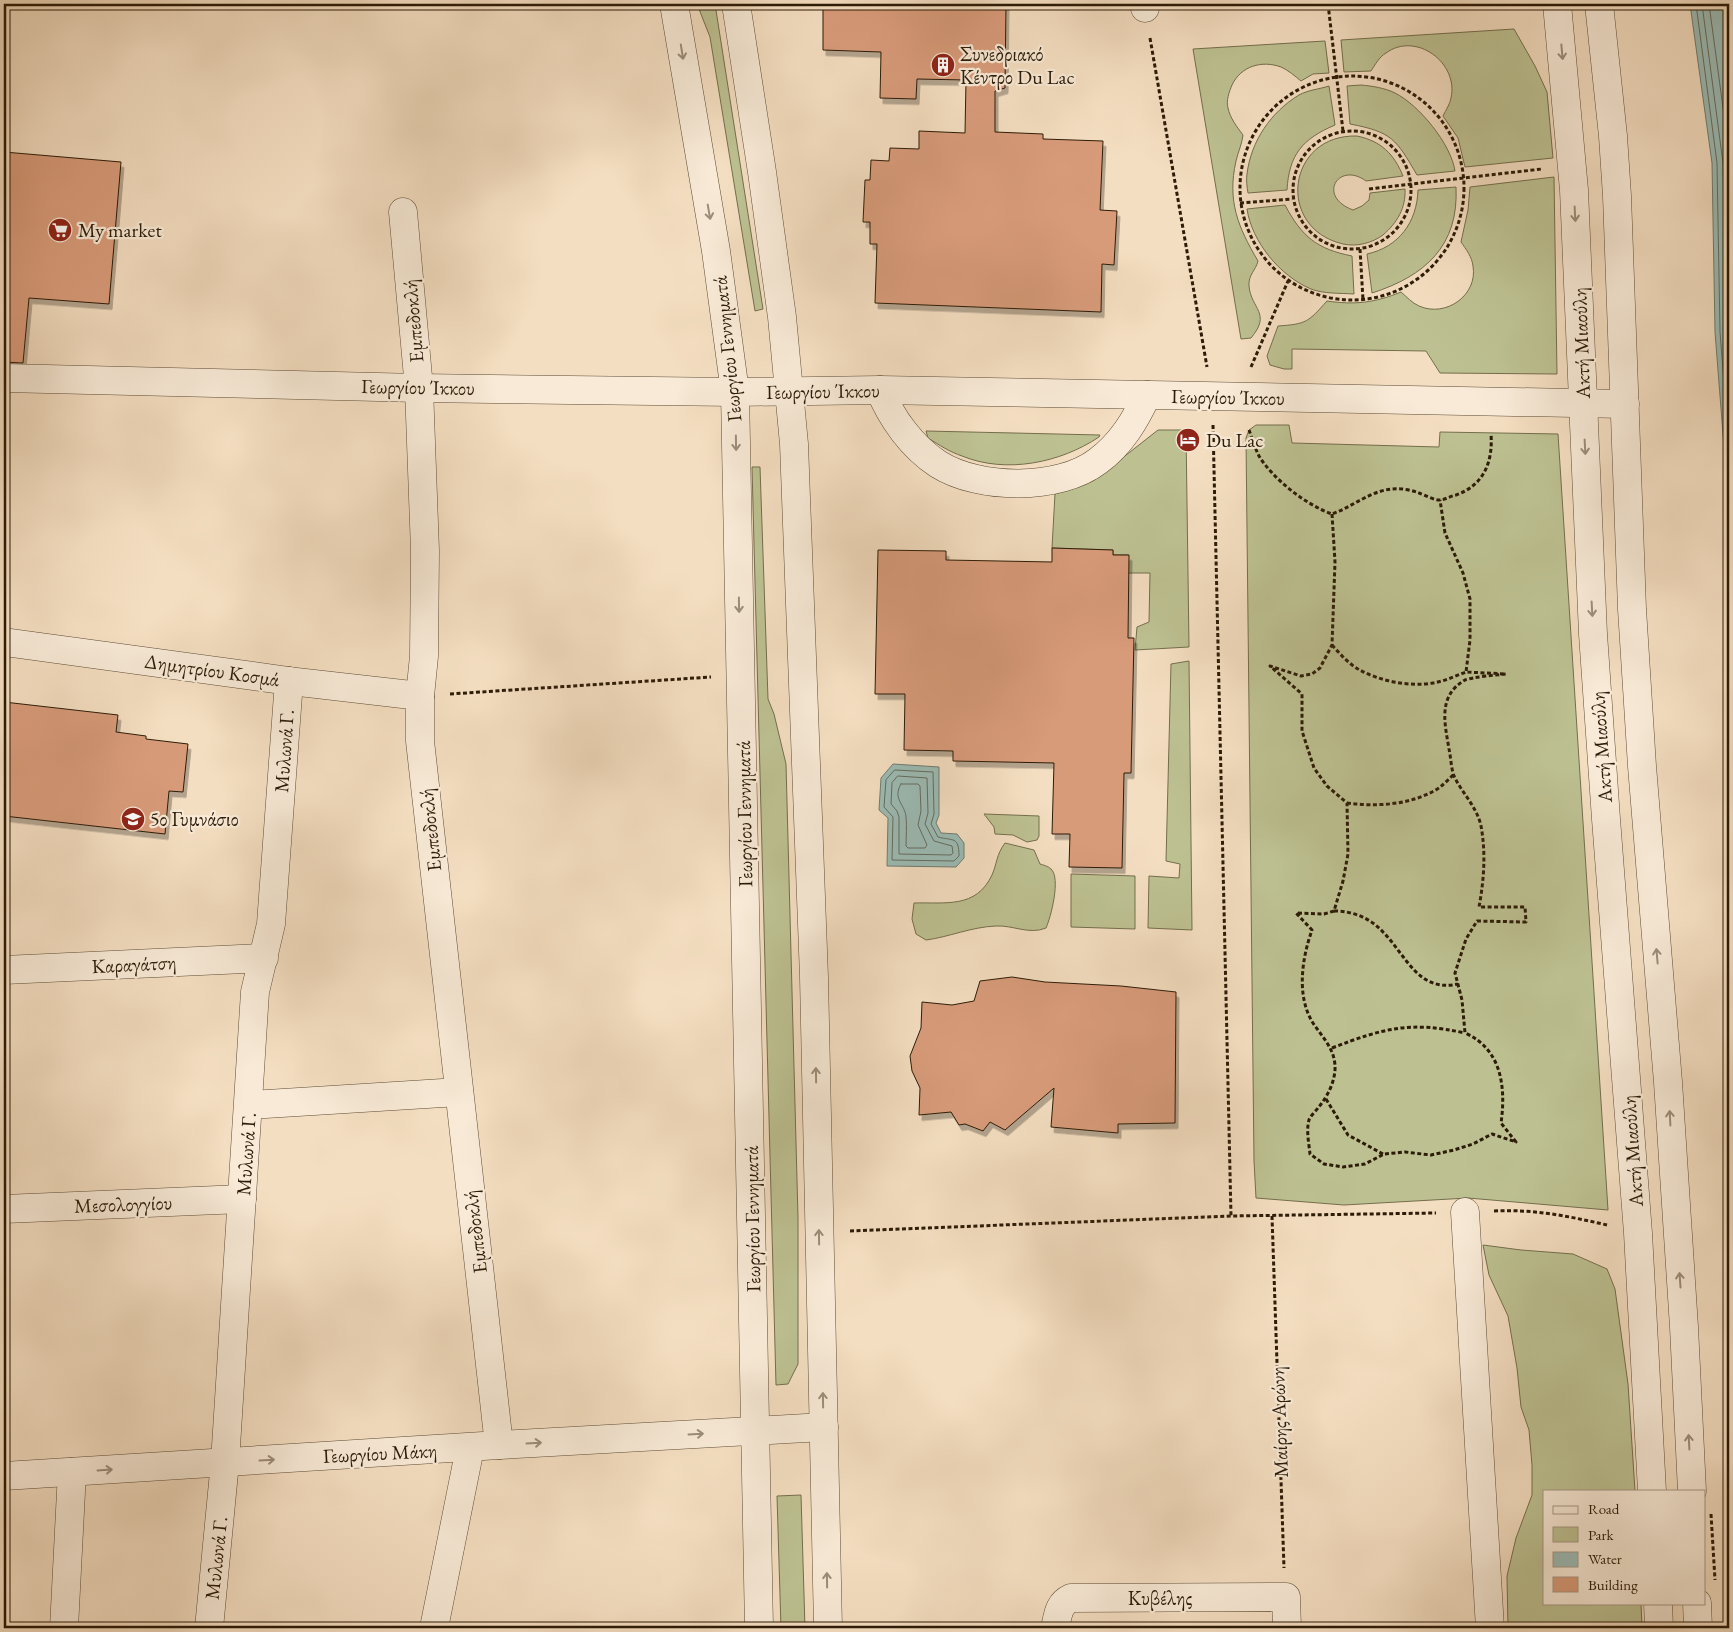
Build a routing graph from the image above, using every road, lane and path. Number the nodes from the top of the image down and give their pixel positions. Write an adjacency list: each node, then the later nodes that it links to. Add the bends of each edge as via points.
1 (674, 4): 23 (street, Γεωργίου Γεννηματά, one-way to 23, via 716,251)
2 (736, 4): 24 (street, via 762,172)
3 (1233, 4): 7 (path)
4 (1328, 4): 8 (path)
5 (1557, 4): 10 (street, Ακτή Μιαούλη, one-way to 10)
6 (1600, 4): 28 (street, Ακτή Μιαούλη, via 1613,136)
7 (1145, 6): 26 (path)
8 (1336, 77): 9 (path); 11 (path, via 1381,80 1422,100 1451,135); 15 (path, via 1292,93 1266,115 1252,135 1244,156 1239,180)
9 (1343, 131): 12 (path, via 1355,130 1388,143 1404,162); 14 (path, via 1308,149 1295,172)
10 (1572, 166): 11 (path); 27 (street, Ακτή Μιαούλη, one-way to 27)
11 (1464, 178): 12 (path); 19 (path, via 1459,222 1451,242 1438,260 1405,288)
12 (1411, 184): 13 (path); 17 (path, via 1409,206 1399,227 1388,238)
13 (1369, 189)
14 (1292, 199): 15 (path); 17 (path, via 1300,220 1316,238 1337,248)
15 (1240, 203): 18 (path, via 1256,247 1270,266)
16 (403, 212): 21 (street, Εμπεδοκλή)
17 (1360, 249): 19 (path)
18 (1288, 281): 19 (path, via 1324,297); 26 (path)
19 (1363, 300)
20 (4, 378): 21 (street, Γεωργίου Ίκκου)
21 (419, 388): 23 (street, Γεωργίου Ίκκου); 38 (street, Εμπεδοκλή, via 425,551 424,656)
22 (880, 390): 24 (street, Γεωργίου Ίκκου); 25 (street, Γεωργίου Ίκκου); 25 (street, via 902,428 939,464 960,474 1011,484 1057,480 1075,475 1097,462 1126,433)
23 (735, 392): 24 (street, Γεωργίου Ίκκου); 36 (street, Γεωργίου Γεννηματά, one-way to 36)
24 (788, 392): 56 (street, one-way to 24, via 807,762 794,453)
25 (1147, 395): 26 (street, Γεωργίου Ίκκου)
26 (1225, 397): 27 (street, Γεωργίου Ίκκου); 54 (path)
27 (1583, 403): 28 (street, Γεωργίου Ίκκου); 57 (street, Ακτή Μιαούλη, one-way to 57, via 1603,780)
28 (1625, 404): 66 (street, Ακτή Μιαούλη, one-way to 28, via 1668,1082 1642,776)
29 (1249, 430): 32 (path, via 1258,455 1269,470 1314,506)
30 (1491, 434): 31 (path, via 1490,456 1482,476 1473,487)
31 (1440, 500): 32 (path, via 1394,489 1374,494); 35 (path, via 1445,533 1463,573 1470,599)
32 (1332, 514): 34 (path, via 1335,562)
33 (4, 642): 37 (street, Δημητρίου Κοσμά)
34 (1332, 645): 35 (path, via 1357,669 1406,684 1433,683); 40 (path, via 1320,668 1312,674 1301,676 1270,666 1302,694 1302,731 1314,768 1327,786)
35 (1466, 672): 39 (path, via 1506,674 1465,680 1451,693 1444,718)
36 (740, 675): 38 (path); 59 (street, Γεωργίου Γεννηματά)
37 (289, 681): 38 (street, Δημητρίου Κοσμά); 42 (street, Μυλωνά Γ., via 271,924)
38 (420, 696): 47 (street, Εμπεδοκλή, via 420,741)
39 (1454, 774): 40 (path, via 1426,795 1390,805); 44 (path, via 1481,825 1484,854 1479,906 1525,907 1526,922 1477,921 1466,940 1455,973)
40 (1347, 803): 41 (path, via 1348,854 1344,881)
41 (1334, 911): 44 (path, via 1355,914 1374,924 1410,966 1428,981 1437,985); 46 (path, via 1296,913 1312,930 1302,978 1306,1008)
42 (264, 958): 43 (street, Καραγάτση); 49 (street, Μυλωνά Γ., via 255,992)
43 (4, 970)
44 (1458, 984): 45 (path)
45 (1465, 1033): 46 (path, via 1430,1027 1404,1027 1363,1036); 50 (path, via 1482,1044 1498,1068 1504,1096 1500,1123 1516,1142 1492,1134 1473,1144 1431,1155)
46 (1332, 1048): 48 (path, via 1335,1071)
47 (459, 1092): 49 (street); 60 (street, Εμπεδοκλή)
48 (1326, 1099): 50 (path, via 1348,1135); 50 (path, via 1309,1119 1310,1154 1324,1164 1343,1167 1365,1164)
49 (249, 1105): 51 (street, Μυλωνά Γ.)
50 (1384, 1154)
51 (242, 1199): 52 (street, Μεσολογγίου); 62 (street, Μυλωνά Γ.)
52 (4, 1209)
53 (1465, 1212): 55 (path); 57 (path, via 1539,1212); 77 (street)
54 (1231, 1216): 55 (path); 56 (path)
55 (1272, 1216): 67 (path, Μαίρης Αρώνη)
56 (819, 1232): 58 (street, one-way to 56)
57 (1638, 1233): 65 (street, Ακτή Μιαούλη)
58 (824, 1427): 59 (street, Γεωργίου Μάκη); 74 (street, one-way to 58)
59 (755, 1430): 60 (street, Γεωργίου Μάκη, one-way to 59); 73 (street, Γεωργίου Γεννηματά)
60 (499, 1445): 61 (street, Γεωργίου Μάκη)
61 (470, 1448): 62 (street, Γεωργίου Μάκη, one-way to 61); 72 (street)
62 (225, 1462): 63 (street, Γεωργίου Μάκη, one-way to 62); 71 (street, Μυλωνά Γ.)
63 (72, 1472): 64 (street, Γεωργίου Μάκη); 70 (street)
64 (4, 1476)
65 (1652, 1490)
66 (1692, 1490)
67 (1286, 1597): 75 (street, Κυβέλης, via 1071,1598 1060,1606); 76 (street)
68 (1658, 1604): 78 (street)
69 (1697, 1604): 79 (street)
70 (64, 1628)
71 (209, 1628)
72 (434, 1628)
73 (760, 1628)
74 (828, 1628)
75 (1055, 1628)
76 (1287, 1628)
77 (1490, 1628)
78 (1659, 1628)
79 (1698, 1628)

